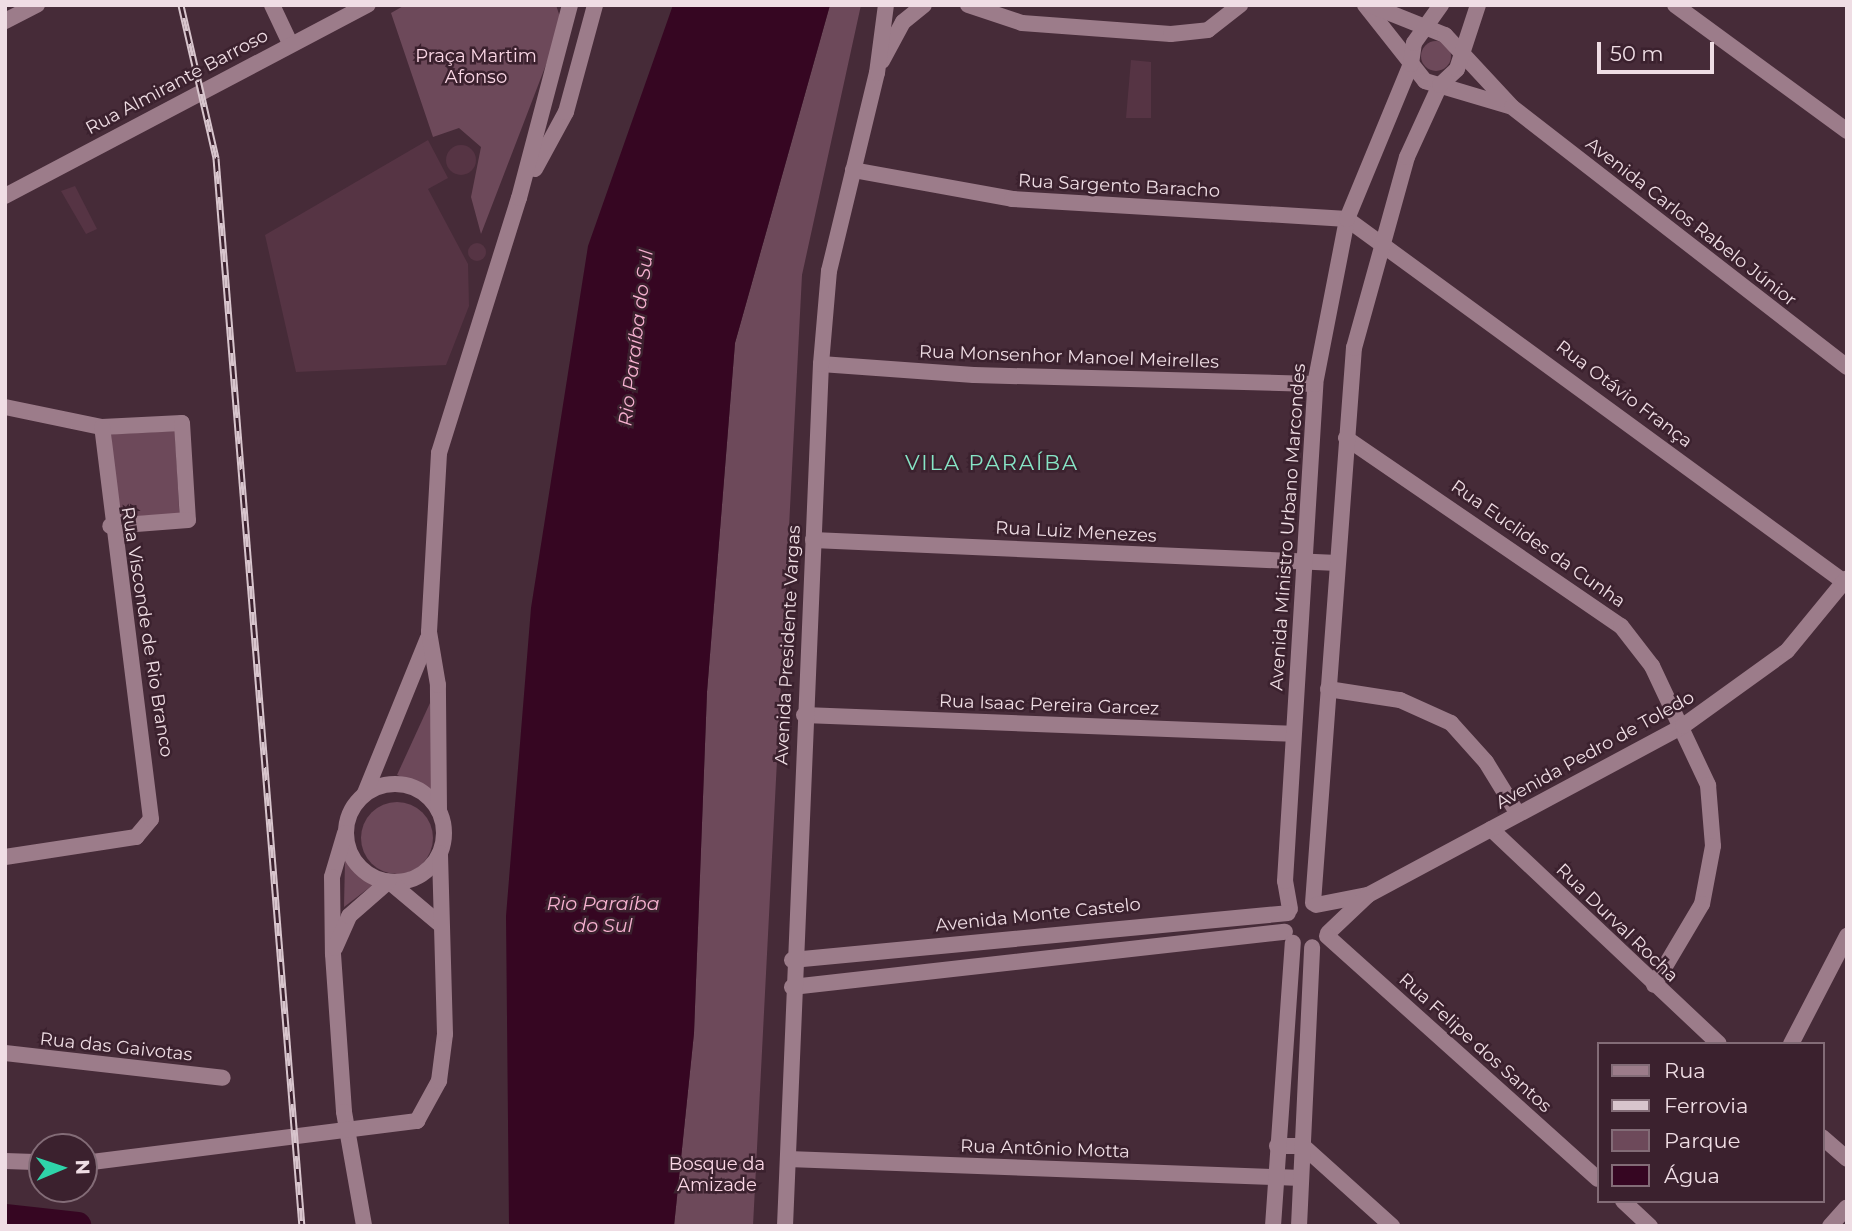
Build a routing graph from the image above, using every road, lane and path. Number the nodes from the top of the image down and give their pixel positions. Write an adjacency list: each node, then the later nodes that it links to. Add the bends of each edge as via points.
1 (37, 5): 14 (street)
2 (272, 5): 16 (street)
3 (368, 5): 16 (street, Rua Almirante Barroso)
4 (570, 5): 25 (street)
5 (595, 5): 25 (street, via 566,111)
6 (886, 5): 19 (street, Avenida Presidente Vargas)
7 (924, 5): 19 (street, Avenida Presidente Vargas, via 903,22)
8 (968, 5): 9 (street, via 1049,27 1171,34 1208,30)
9 (1240, 5)
10 (1368, 5): 15 (street, Avenida Carlos Rabelo Júnior); 18 (street, Avenida Carlos Rabelo Júnior)
11 (1441, 5): 15 (street, Avenida Ministro Urbano Marcondes)
12 (1478, 5): 17 (street)
13 (1675, 5): 22 (street)
14 (5, 21)
15 (1426, 30): 17 (street, Avenida Carlos Rabelo Júnior, via 1445,35); 18 (street, Avenida Ministro Urbano Marcondes, via 1414,43)
16 (290, 43): 24 (street, Rua Almirante Barroso)
17 (1459, 55): 20 (street, via 1457,69); 21 (street, Avenida Carlos Rabelo Júnior)
18 (1411, 64): 20 (street, Avenida Carlos Rabelo Júnior, via 1425,80); 26 (street, Avenida Ministro Urbano Marcondes)
19 (877, 73): 23 (street, Avenida Presidente Vargas)
20 (1440, 85): 21 (street, Avenida Carlos Rabelo Júnior); 27 (street, via 1406,157)
21 (1512, 107): 29 (street, Avenida Carlos Rabelo Júnior)
22 (1847, 131)
23 (853, 170): 26 (street, Rua Sargento Baracho, via 1012,199); 28 (street, Avenida Presidente Vargas, via 829,271)
24 (5, 196)
25 (519, 198): 39 (street, via 439,453)
26 (1347, 219): 27 (street, Rua Sargento Baracho); 30 (street, Avenida Ministro Urbano Marcondes)
27 (1381, 238): 33 (street, via 1354,348); 38 (street, Rua Otávio França)
28 (821, 364): 30 (street, Rua Monsenhor Manoel Meirelles, via 974,375); 35 (street, Avenida Presidente Vargas)
29 (1847, 367)
30 (1315, 384): 36 (street, Avenida Ministro Urbano Marcondes)
31 (5, 407): 32 (street)
32 (102, 427): 34 (street, Rua Visconde de Rio Branco); 34 (street, via 182,423 188,520)
33 (1346, 438): 37 (street); 42 (street, Rua Euclides da Cunha, via 1621,626 1652,666)
34 (110, 526): 50 (street, Rua Visconde de Rio Branco, via 153,799 151,819 136,837)
35 (813, 540): 36 (street, Rua Luiz Menezes); 41 (street, Avenida Presidente Vargas)
36 (1303, 562): 37 (street, Rua Luiz Menezes); 43 (street, Avenida Ministro Urbano Marcondes)
37 (1337, 563): 40 (street)
38 (1846, 581): 42 (street, Avenida Pedro de Toledo, via 1787,651)
39 (429, 632): 44 (street); 45 (street, via 438,685)
40 (1328, 689): 46 (street, via 1400,700 1451,723 1486,762); 53 (street)
41 (804, 715): 43 (street, Rua Isaac Pereira Garcez); 61 (street, Avenida Presidente Vargas)
42 (1683, 726): 46 (street, Avenida Pedro de Toledo); 62 (street, Rua Euclides da Cunha, via 1708,785 1713,846 1702,904)
43 (1293, 734): 54 (street, Avenida Ministro Urbano Marcondes, via 1285,881)
44 (365, 793): 45 (street, via 398,783 422,792); 48 (street)
45 (439, 811): 49 (street)
46 (1518, 814): 47 (street, Avenida Pedro de Toledo)
47 (1491, 829): 52 (street, Avenida Pedro de Toledo); 62 (street, Rua Durval Rocha)
48 (345, 833): 51 (street, via 354,861); 60 (street, via 332,877)
49 (440, 853): 51 (street, via 420,876); 55 (street)
50 (5, 857)
51 (389, 883): 55 (street); 60 (street, via 349,916)
52 (1368, 895): 53 (street); 56 (street)
53 (1315, 904): 54 (street); 56 (street, via 1329,920)
54 (1289, 911): 58 (street); 61 (street, Avenida Monte Castelo)
55 (441, 925): 75 (street, via 439,1081 427,1110 406,1126)
56 (1327, 934): 59 (street); 78 (street, Rua Felipe dos Santos)
57 (1847, 936): 65 (street)
58 (1289, 937): 59 (street); 63 (street); 69 (street)
59 (1312, 947): 70 (street)
60 (333, 954): 81 (street, via 344,1112)
61 (792, 960): 63 (street, Avenida Presidente Vargas)
62 (1654, 985): 64 (street, Rua Durval Rocha)
63 (792, 987): 71 (street, Avenida Presidente Vargas)
64 (1717, 1042)
65 (1792, 1042)
66 (5, 1053): 67 (street, Rua das Gaivotas)
67 (223, 1078)
68 (1824, 1139): 72 (street)
69 (1277, 1146): 70 (street); 76 (street)
70 (1303, 1146): 77 (street); 85 (street)
71 (788, 1159): 76 (street, Rua Antônio Motta); 82 (street, Avenida Presidente Vargas)
72 (1847, 1159)
73 (5, 1161): 74 (street)
74 (28, 1162)
75 (98, 1162)
76 (1276, 1177): 77 (street, Rua Antônio Motta); 83 (street)
77 (1301, 1178): 84 (street)
78 (1596, 1178)
79 (1625, 1203): 86 (street)
80 (1847, 1207): 87 (street)
81 (364, 1226)
82 (785, 1226)
83 (1273, 1226)
84 (1299, 1226)
85 (1392, 1226)
86 (1650, 1226)
87 (1830, 1226)

